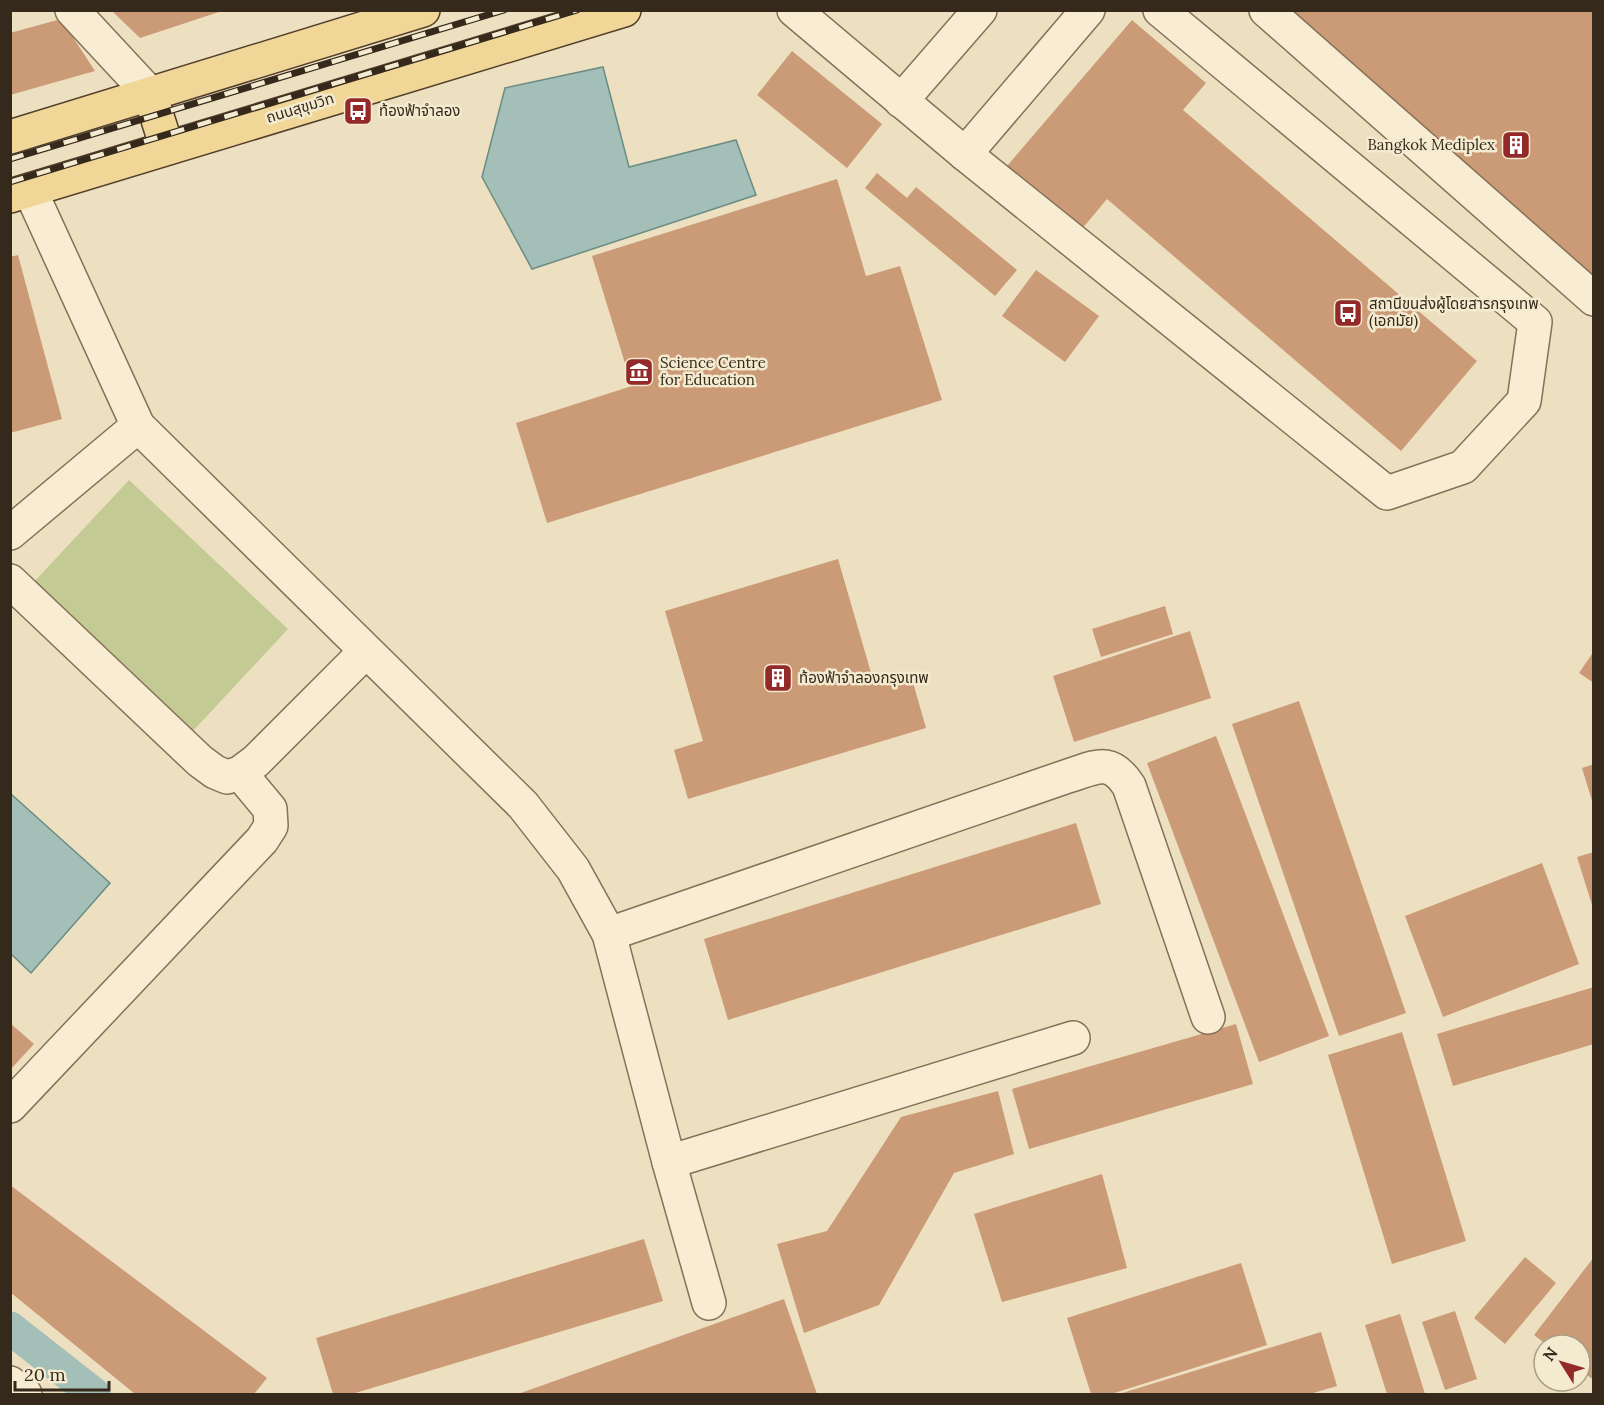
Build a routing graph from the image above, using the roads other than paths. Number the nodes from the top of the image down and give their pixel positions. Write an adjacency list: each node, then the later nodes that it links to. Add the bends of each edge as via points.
1 (72, 10): 9 (street)
2 (423, 10): 9 (main road)
3 (624, 10): 12 (main road, ถนนสุขุมวิท)
4 (794, 10): 10 (street)
5 (980, 10): 10 (street)
6 (1088, 10): 13 (street)
7 (1160, 10): 13 (street, via 1535,322 1524,401 1462,467 1387,493)
8 (1266, 10): 15 (street)
9 (150, 94): 11 (main road); 12 (main road)
10 (901, 101): 13 (street)
11 (10, 137)
12 (167, 148): 14 (main road, ถนนสุขุมวิท)
13 (965, 154)
14 (20, 193): 16 (street)
15 (1593, 299)
16 (138, 426): 17 (street); 19 (street)
17 (10, 533)
18 (10, 581): 20 (street, via 200,761 227,777)
19 (366, 651): 20 (street); 21 (street, via 523,805 573,869)
20 (240, 773): 24 (street, via 270,809 271,826 262,840)
21 (609, 934): 22 (street, via 1068,776 1108,766 1120,773 1129,786); 25 (street)
22 (1208, 1017)
23 (1073, 1038): 25 (street)
24 (10, 1106)
25 (669, 1162): 26 (street)
26 (710, 1303)
27 (10, 1383): 28 (street)
28 (25, 1395)

